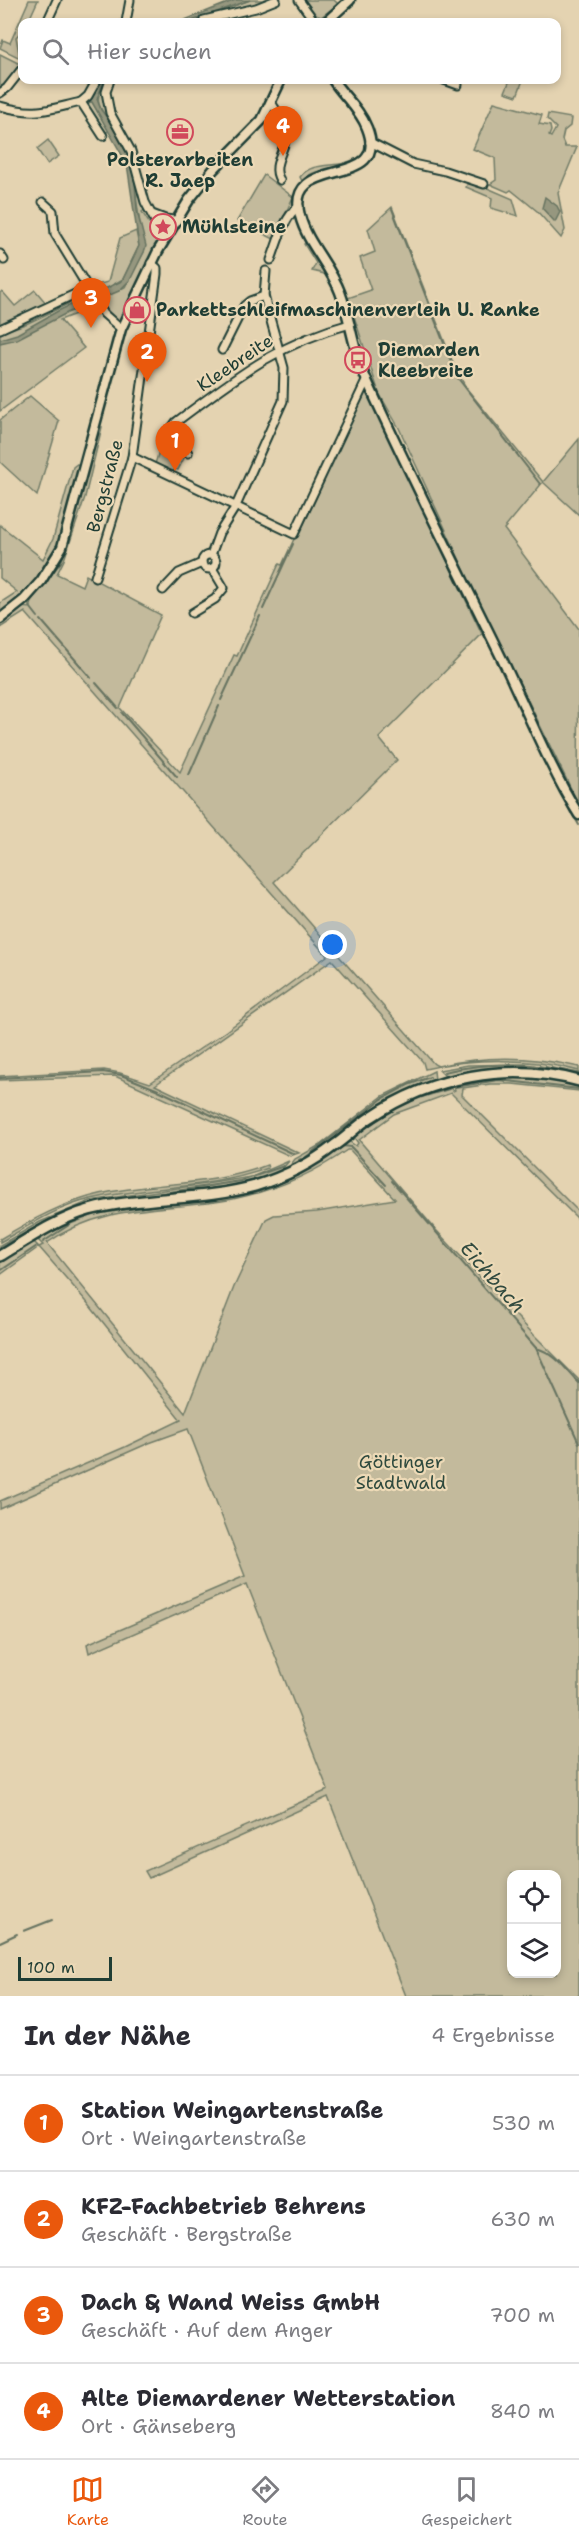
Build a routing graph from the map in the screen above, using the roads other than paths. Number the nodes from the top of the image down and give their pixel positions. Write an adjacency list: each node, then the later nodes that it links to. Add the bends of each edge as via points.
1 (57, 0): 6 (street)
2 (130, 0): 7 (street)
3 (276, 0): 8 (street, via 256,9)
4 (299, 0): 9 (street)
5 (350, 0): 10 (street)
6 (49, 18)
7 (127, 18)
8 (213, 18)
9 (312, 18)
10 (330, 18)
11 (18, 74): 16 (street)
12 (95, 84): 17 (street)
13 (109, 84): 26 (street, via 108,109 131,151)
14 (279, 84): 18 (street)
15 (336, 84): 21 (street, via 363,119)
16 (0, 93)
17 (81, 102): 19 (street, via 36,112); 20 (street)
18 (272, 102): 22 (street, via 286,131 276,168); 27 (street, via 256,127 207,177)
19 (0, 106)
20 (102, 136)
21 (370, 142): 23 (street, via 413,164); 25 (street, via 368,153 356,166 310,181)
22 (280, 180)
23 (484, 184)
24 (43, 202): 32 (street, via 53,211 55,234)
25 (298, 206): 29 (street, via 292,211); 34 (street, via 304,226 339,289)
26 (152, 214): 27 (street); 28 (street)
27 (174, 220): 28 (street)
28 (164, 238): 30 (street)
29 (271, 260)
30 (151, 263): 36 (street); 41 (street, Bergstraße, via 158,274)
31 (266, 271): 33 (street)
32 (88, 288): 35 (street); 36 (street, via 112,323)
33 (264, 296): 37 (street, via 244,306); 38 (street)
34 (350, 324): 38 (street, Kleebreite); 39 (street)
35 (0, 329)
36 (121, 329): 49 (street, via 62,547 33,591)
37 (222, 350)
38 (279, 351): 40 (street, Kleebreite, via 247,369 176,422 171,429); 42 (street, via 285,374 284,401)
39 (367, 379): 42 (street, via 294,534); 50 (street)
40 (188, 453)
41 (132, 457): 42 (street); 46 (street, Bergstraße)
42 (236, 506): 43 (street)
43 (211, 555): 44 (street, via 204,557); 45 (street, via 216,561)
44 (202, 563): 45 (street, via 207,569); 47 (street, via 179,573)
45 (212, 568): 48 (street, via 224,588 215,599)
46 (95, 577)
47 (163, 590)
48 (192, 613)
49 (0, 620)
50 (579, 815)
51 (579, 1081): 52 (main road, via 515,1072 443,1082 391,1105 320,1156 277,1178 234,1190 87,1211 49,1227)
52 (0, 1256)

